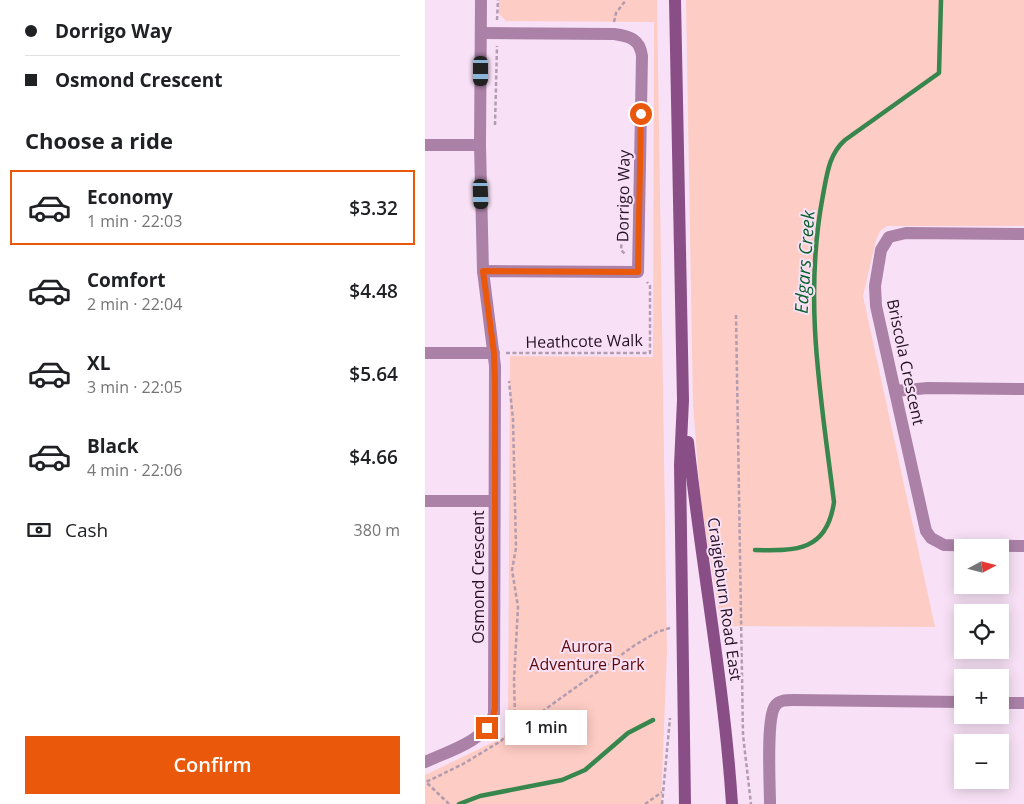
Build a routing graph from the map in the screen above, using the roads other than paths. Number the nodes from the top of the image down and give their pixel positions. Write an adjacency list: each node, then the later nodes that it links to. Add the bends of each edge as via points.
1 (481, 0): 3 (street)
2 (675, 3): 12 (main road, Craigieburn Road East)
3 (481, 33): 5 (street); 7 (street, Dorrigo Way, via 614,34 634,39 639,43 642,56 638,272)
4 (425, 145): 5 (street)
5 (480, 145): 7 (street)
6 (1024, 234): 11 (street, Briscola Crescent, via 906,233 889,237 884,242 875,296)
7 (483, 271): 9 (street)
8 (425, 353): 9 (street)
9 (500, 353): 14 (street, Osmond Crescent)
10 (1024, 389): 11 (street)
11 (895, 391): 15 (street, Briscola Crescent, via 923,523 931,538 944,545)
12 (683, 400): 20 (main road, Craigieburn Road East); 21 (main road, Craigieburn Road East, via 717,654)
13 (425, 501): 14 (street)
14 (494, 501): 19 (street, Osmond Crescent, via 494,714 479,736)
15 (1024, 546)
16 (954, 702): 22 (street, via 781,701 775,707 771,721)
17 (1009, 703): 18 (street)
18 (1024, 703)
19 (425, 762)
20 (685, 804)
21 (732, 804)
22 (770, 804)

